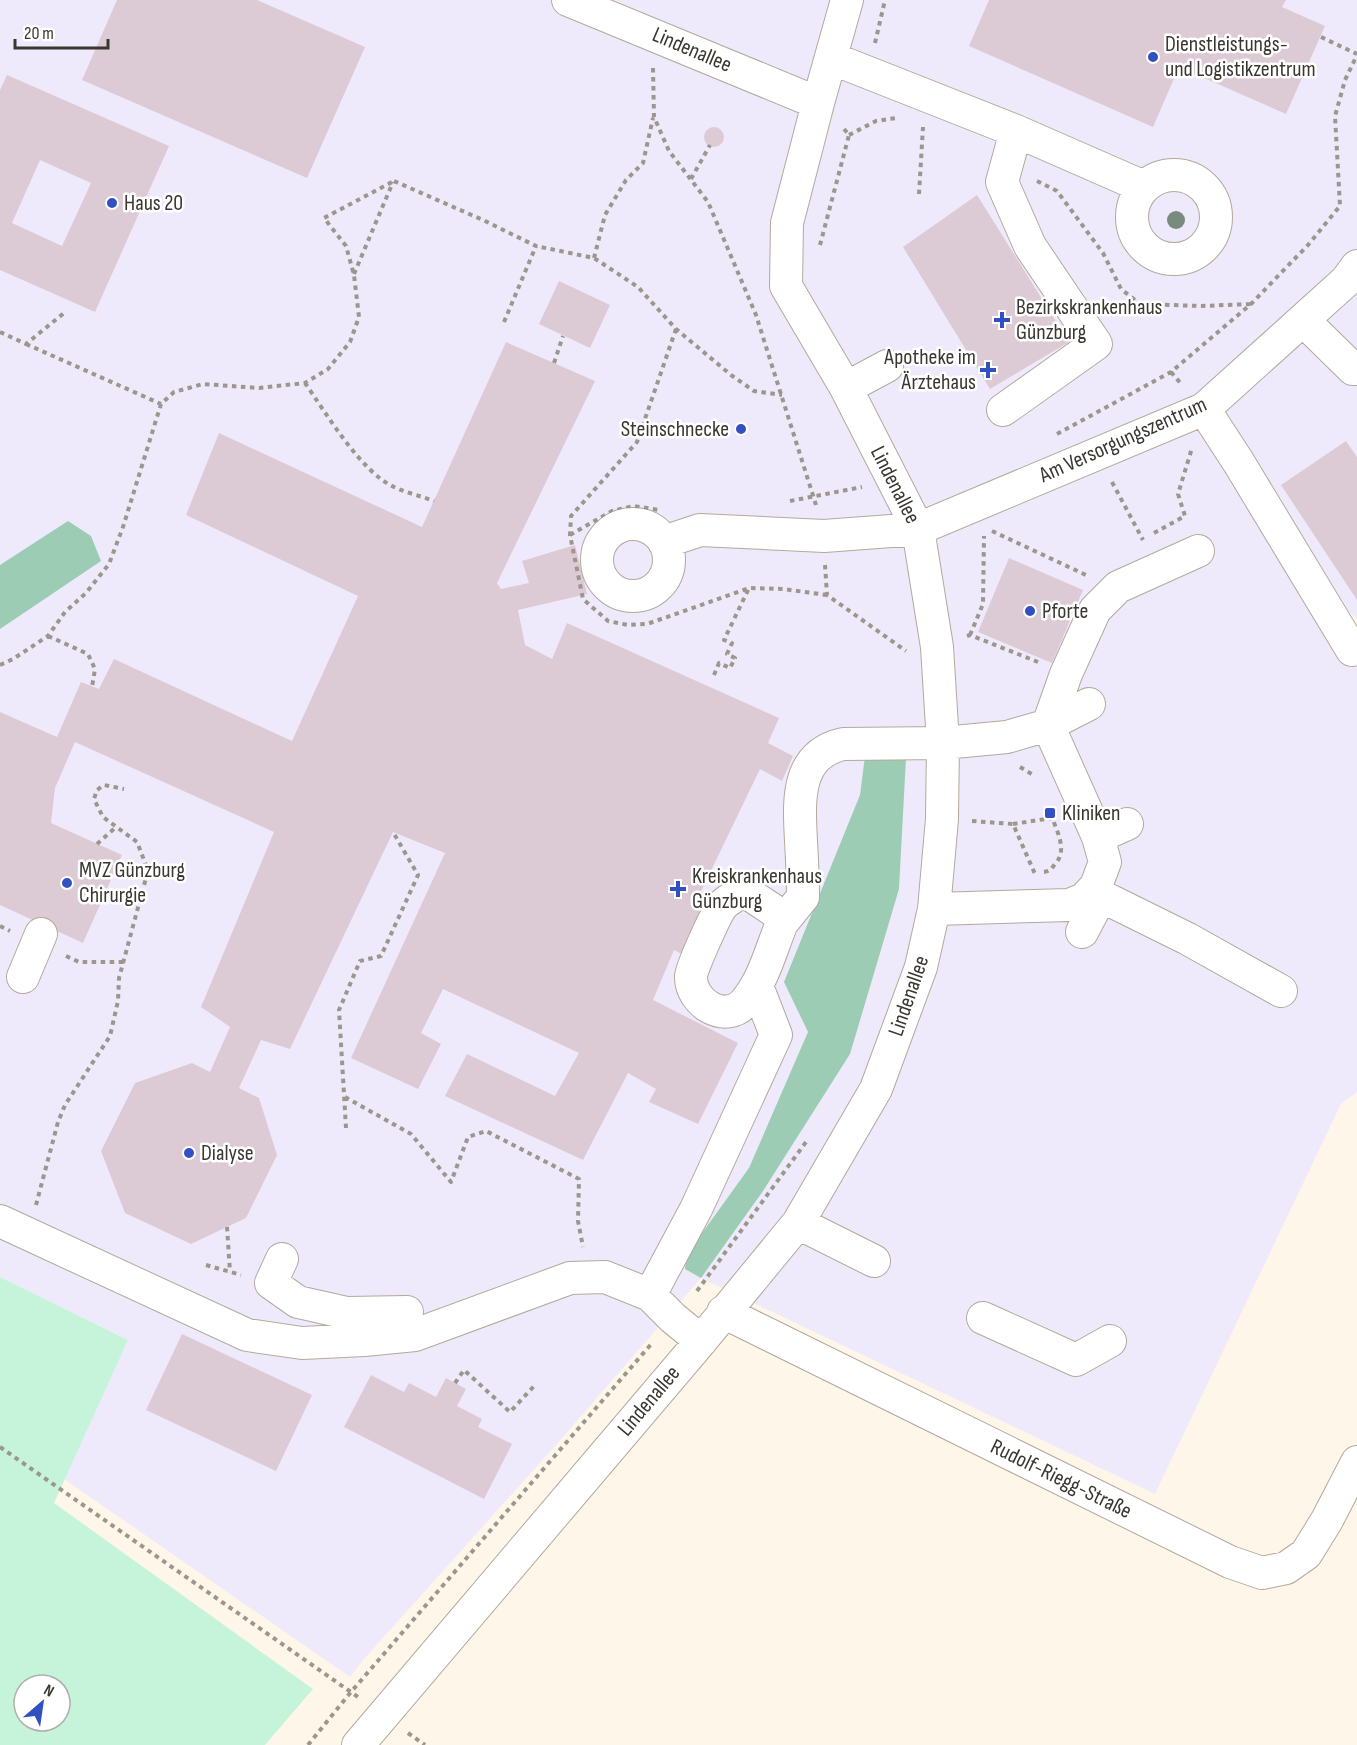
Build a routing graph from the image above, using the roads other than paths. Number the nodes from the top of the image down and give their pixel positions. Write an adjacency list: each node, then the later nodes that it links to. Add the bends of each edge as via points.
1 (568, 0): 4 (street, Lindenallee)
2 (848, 0): 3 (street, Lindenallee)
3 (831, 58): 4 (street, Lindenallee); 5 (street)
4 (818, 103): 11 (street, Lindenallee, via 787,223 786,286)
5 (1016, 131): 6 (street); 13 (street, via 1002,183 1030,246 1096,344)
6 (1144, 187)
7 (1357, 266): 8 (street, Am Versorgungszentrum)
8 (1303, 320): 10 (street); 12 (street, Am Versorgungszentrum)
9 (887, 366): 11 (street)
10 (1357, 369)
11 (846, 388): 14 (street, Lindenallee)
12 (1196, 399): 14 (street, Am Versorgungszentrum, via 1097,453); 17 (street, via 1249,456)
13 (1003, 410)
14 (918, 529): 15 (street, Am Versorgungszentrum, via 824,536 700,530); 20 (street, Lindenallee, via 937,647)
15 (664, 542)
16 (1198, 551): 19 (street, via 1118,587 1095,610)
17 (1352, 650)
18 (1089, 704): 19 (street)
19 (1048, 725): 20 (street, via 1007,737); 22 (street)
20 (943, 743): 24 (street, Lindenallee, via 942,819); 25 (street, via 843,744 828,748 814,760 799,796 802,897)
21 (1127, 824): 22 (street)
22 (1098, 837): 23 (street, via 1105,862)
23 (1096, 893): 24 (street, via 1069,905); 26 (street); 30 (street)
24 (934, 909): 32 (street, Lindenallee, via 921,967 876,1089)
25 (782, 923): 29 (street); 29 (street, via 776,912 749,894 737,894 722,905 691,973 694,993 716,1011 729,1012 744,1004)
26 (1082, 932)
27 (41, 934): 28 (street)
28 (23, 977)
29 (757, 986): 35 (street, via 776,1035 696,1209)
30 (1281, 992)
31 (0, 1221): 36 (street, via 248,1335 302,1343 364,1341 415,1335)
32 (798, 1223): 34 (street); 37 (street, Lindenallee)
33 (282, 1259): 36 (street, via 271,1282 298,1302 347,1313 410,1302)
34 (874, 1261)
35 (650, 1295): 36 (street, via 605,1277 570,1278); 39 (street)
36 (484, 1308)
37 (723, 1312): 39 (street, Lindenallee); 41 (street, Rudolf-Riegg-Straße, via 1230,1562 1262,1573 1286,1568 1306,1554)
38 (983, 1318): 40 (street, via 1076,1360)
39 (701, 1341): 42 (street, Lindenallee)
40 (1110, 1341)
41 (1357, 1462)
42 (358, 1745)

